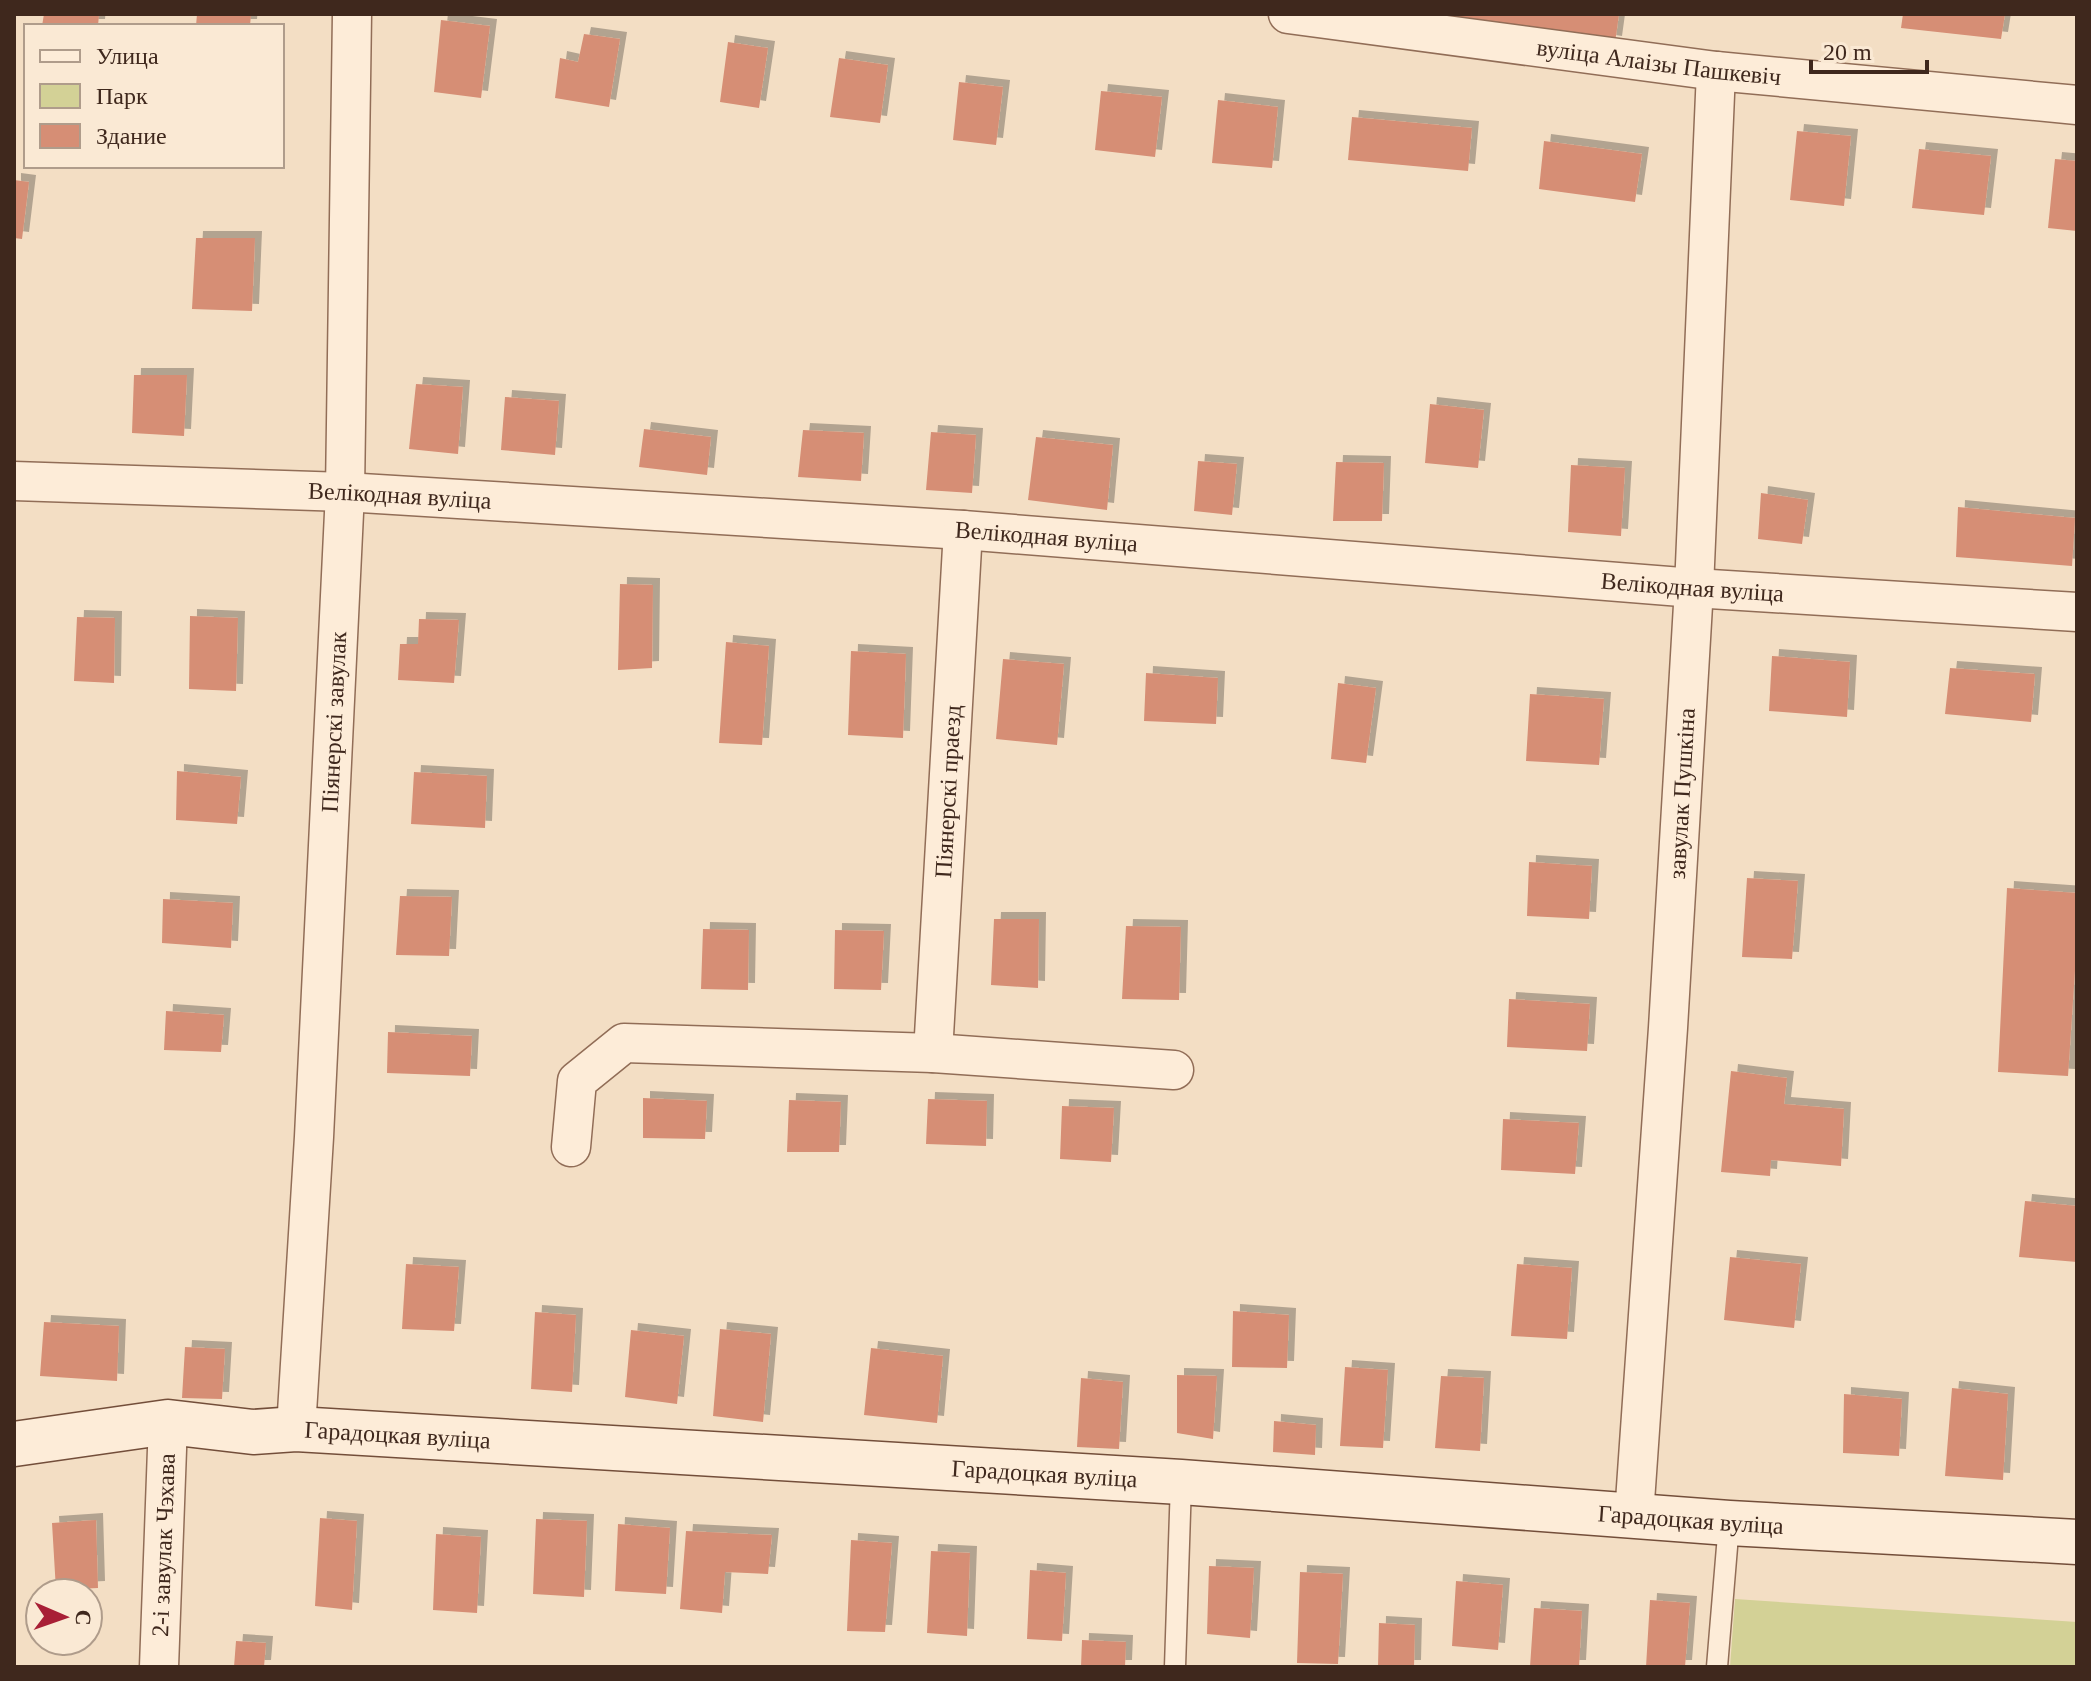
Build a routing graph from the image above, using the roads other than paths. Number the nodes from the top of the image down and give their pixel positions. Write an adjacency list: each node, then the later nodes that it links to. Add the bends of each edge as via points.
1 (352, 14): 6 (street, Піянерскі завулак)
2 (1288, 14): 3 (street, вуліца Алаізы Пашкевіч)
3 (1716, 71): 4 (street, вуліца Алаізы Пашкевіч); 8 (street, завулак Пушкіна)
4 (2077, 105)
5 (14, 481): 6 (street, Велікодная вуліца)
6 (345, 492): 7 (street, Велікодная вуліца); 14 (street, Піянерскі завулак)
7 (963, 530): 8 (street, Велікодная вуліца); 10 (street, Піянерскі праезд)
8 (1694, 588): 9 (street, Велікодная вуліца); 17 (street, завулак Пушкіна)
9 (2077, 612)
10 (933, 1053): 11 (street); 12 (street, via 624,1043 577,1081)
11 (1174, 1070)
12 (571, 1147)
13 (168, 1422): 14 (street, Гарадоцкая вуліца, via 253,1432); 15 (street, Гарадоцкая вуліца); 20 (street, 2-і завулак Чэхава)
14 (296, 1429): 16 (street, Гарадоцкая вуліца)
15 (14, 1444)
16 (1181, 1482): 17 (street, Гарадоцкая вуліца); 21 (lane)
17 (1634, 1516): 18 (street, Гарадоцкая вуліца)
18 (1729, 1523): 19 (street, Гарадоцкая вуліца); 22 (lane)
19 (2077, 1542)
20 (159, 1667)
21 (1175, 1667)
22 (1717, 1667)

